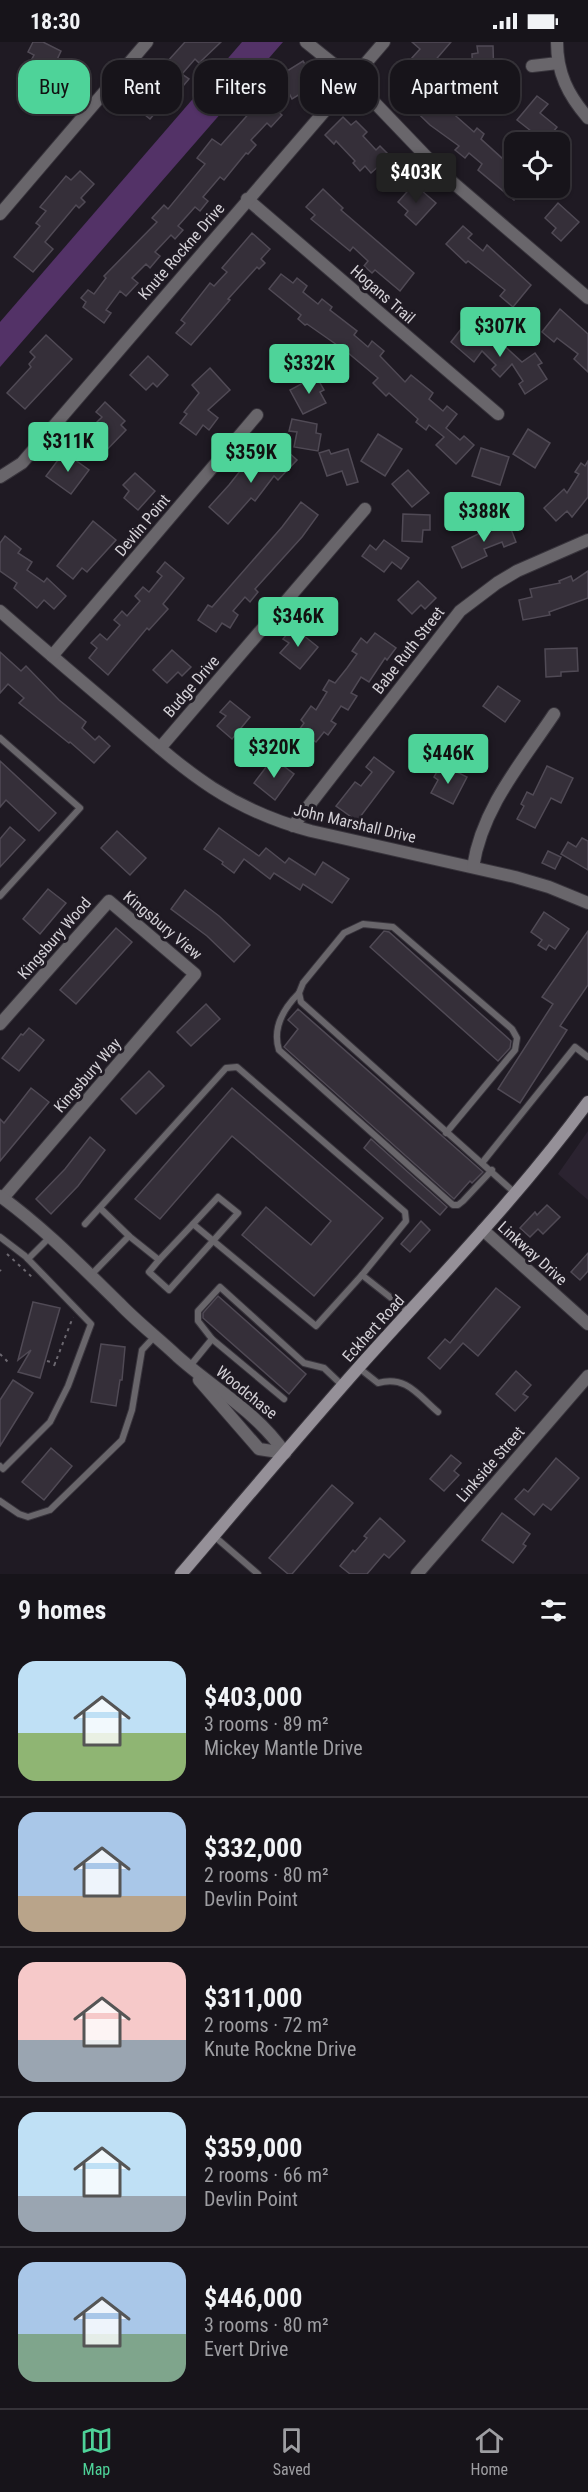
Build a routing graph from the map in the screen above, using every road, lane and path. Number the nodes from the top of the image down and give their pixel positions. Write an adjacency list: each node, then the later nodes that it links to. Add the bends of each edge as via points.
1 (147, 42): 13 (street)
2 (306, 42): 5 (street)
3 (384, 42): 6 (street, Knute Rockne Drive)
4 (557, 42): 7 (street)
5 (328, 60)
6 (368, 60)
7 (558, 63): 8 (street); 11 (street, via 574,102)
8 (532, 66)
9 (378, 106): 14 (street, via 443,174)
10 (320, 114): 12 (street, Knute Rockne Drive)
11 (588, 118)
12 (247, 199): 15 (street, Hogans Trail); 17 (street, Knute Rockne Drive, via 22,463)
13 (0, 214)
14 (588, 298)
15 (498, 414)
16 (257, 415): 21 (street, Devlin Point)
17 (0, 477)
18 (365, 509): 25 (street, Budge Drive)
19 (588, 540): 27 (street, Babe Ruth Street, via 497,583 460,611)
20 (0, 611): 21 (street, John Marshall Drive)
21 (52, 656): 25 (street, John Marshall Drive)
22 (554, 714): 28 (street, via 488,814)
23 (0, 738): 24 (lane)
24 (7, 744): 26 (lane); 29 (lane, via 80,808)
25 (160, 748): 27 (street, John Marshall Drive, via 226,798)
26 (0, 750)
27 (293, 826): 28 (street, John Marshall Drive)
28 (472, 867): 31 (street, John Marshall Drive, via 549,887)
29 (0, 896)
30 (109, 901): 32 (street, Kingsbury View); 34 (street, Kingsbury Wood)
31 (588, 903)
32 (195, 974): 41 (street, Kingsbury Way)
33 (299, 993): 37 (lane, via 301,1002); 37 (lane, via 344,933 363,924 386,925 512,1029 517,1038 515,1050); 39 (lane, via 286,1006 280,1020 276,1035 279,1050 453,1204 463,1201)
34 (0, 1024)
35 (588, 1057): 38 (lane, via 575,1047)
36 (588, 1102): 40 (main road, Eckhert Road)
37 (446, 1132): 38 (lane)
38 (482, 1163): 39 (lane)
39 (492, 1170): 40 (lane)
40 (515, 1193): 45 (main road, Eckhert Road)
41 (2, 1197): 48 (street, Woodchase)
42 (100, 1208): 43 (lane); 46 (lane); 54 (lane, via 226,1068 237,1067 405,1212 406,1221)
43 (85, 1224)
44 (193, 1224): 49 (lane); 49 (lane, via 218,1197 238,1214); 52 (lane)
45 (483, 1230): 57 (main road, Eckhert Road); 58 (street, Linkway Drive)
46 (129, 1236): 52 (lane); 53 (lane)
47 (0, 1237): 51 (lane)
48 (50, 1237): 51 (lane); 53 (street, Woodchase)
49 (214, 1242): 52 (lane, via 169,1290 149,1272); 54 (lane, via 316,1326)
50 (4, 1252): 55 (path)
51 (28, 1259): 71 (lane, via 91,1324 50,1422 3,1469)
52 (159, 1260)
53 (92, 1275): 59 (street, Woodchase)
54 (362, 1275): 57 (lane)
55 (36, 1281)
56 (72, 1311): 62 (path, via 55,1364)
57 (409, 1312): 65 (main road, Eckhert Road)
58 (588, 1324)
59 (155, 1336): 64 (street, Woodchase); 72 (lane, via 142,1350 132,1410 122,1440 50,1510 28,1516)
60 (212, 1339): 64 (lane); 67 (lane, via 196,1316 220,1287 304,1363 324,1368); 68 (lane)
61 (0, 1354): 63 (path)
62 (48, 1361)
63 (10, 1364)
64 (189, 1367): 70 (street, Woodchase, via 253,1415); 70 (street, Woodchase, via 259,1449)
65 (359, 1368): 67 (main road, Eckhert Road); 69 (lane, via 378,1383 402,1382)
66 (588, 1376): 76 (street, Linkside Street)
67 (343, 1386): 70 (main road, Eckhert Road)
68 (284, 1399)
69 (438, 1412)
70 (285, 1453): 73 (main road, Eckhert Road)
71 (0, 1467)
72 (0, 1501)
73 (214, 1536): 74 (main road, Eckhert Road); 75 (lane)
74 (181, 1574)
75 (258, 1574)
76 (417, 1574)

